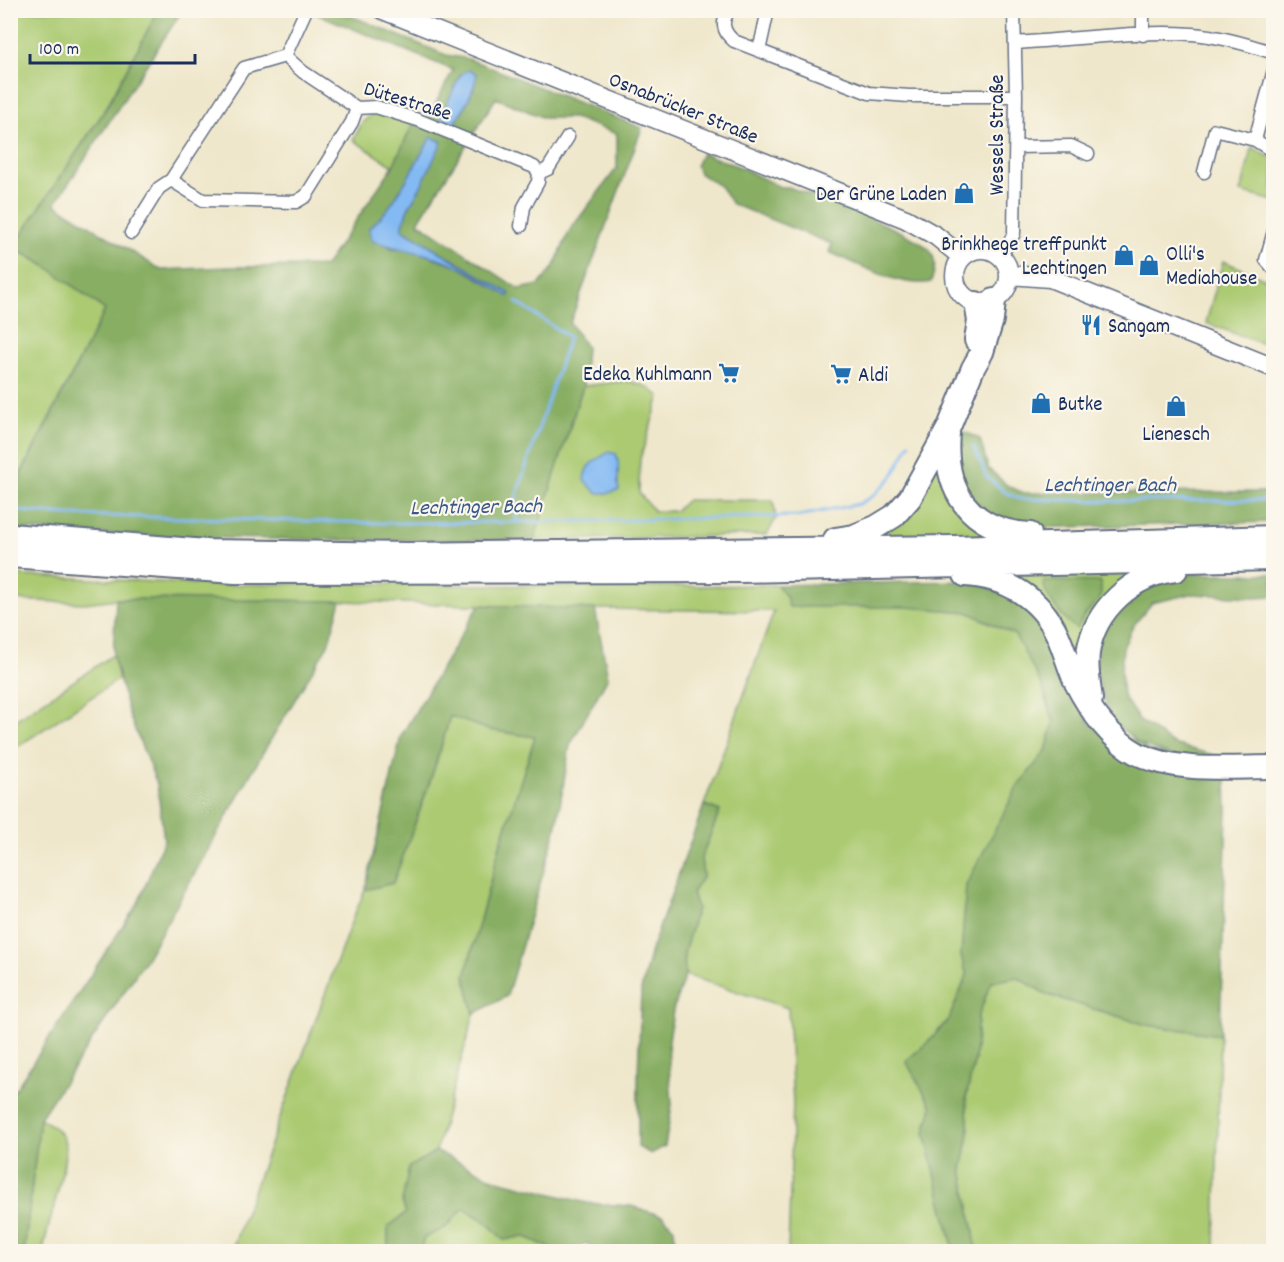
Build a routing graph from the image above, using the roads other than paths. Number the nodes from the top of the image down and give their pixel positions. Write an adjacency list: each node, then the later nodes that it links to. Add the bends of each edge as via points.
1 (306, 10): 11 (street)
2 (383, 10): 27 (street, Osnabrücker Straße, via 906,219)
3 (730, 10): 9 (street, via 724,20 727,36)
4 (1014, 10): 8 (street, Wessels Straße)
5 (1143, 10): 7 (street)
6 (766, 11): 9 (street)
7 (1143, 35): 8 (street); 10 (street, via 1212,36)
8 (1016, 43): 13 (street, Wessels Straße)
9 (759, 51): 13 (street, via 869,93)
10 (1274, 53)
11 (285, 56): 14 (street, Dütestraße); 22 (street, via 244,68)
12 (1274, 70): 16 (street)
13 (1016, 96): 17 (street, Wessels Straße)
14 (357, 108): 21 (street, Dütestraße, via 376,107 418,120 534,167); 22 (street, via 306,196 296,202 203,200)
15 (568, 137): 21 (street, via 548,169)
16 (1255, 140): 18 (street); 20 (street, via 1215,130)
17 (1016, 147): 19 (street, via 1071,147); 26 (street, Wessels Straße, via 1014,233)
18 (1274, 152)
19 (1088, 154)
20 (1204, 172)
21 (539, 173): 23 (street, via 524,207)
22 (171, 180): 25 (street, via 159,188)
23 (521, 226)
24 (1274, 231): 28 (street, via 1266,260)
25 (131, 232)
26 (999, 255): 27 (street, via 976,249); 29 (street)
27 (962, 257): 30 (street, via 955,271 957,287 964,297)
28 (1274, 268)
29 (1009, 275): 30 (street, via 1005,290); 31 (street, via 1050,278)
30 (985, 302): 32 (highway, via 973,368)
31 (1274, 368)
32 (949, 427): 35 (highway, via 949,470 961,501 993,527 1046,535); 36 (highway, via 910,498 894,516 854,536 766,542)
33 (10, 535): 36 (highway, via 206,551 307,553)
34 (1274, 537): 35 (highway)
35 (1063, 543): 36 (highway)
36 (754, 549)
37 (10, 556): 40 (highway, via 236,572 741,572)
38 (1274, 559): 40 (highway)
39 (1274, 565): 41 (highway, via 1163,571 1134,584 1105,612 1094,633 1087,676)
40 (914, 567): 41 (highway, via 930,573 978,576 1024,592 1048,618 1077,685)
41 (1093, 710): 42 (highway, via 1122,743 1154,759 1188,766)
42 (1274, 767)

